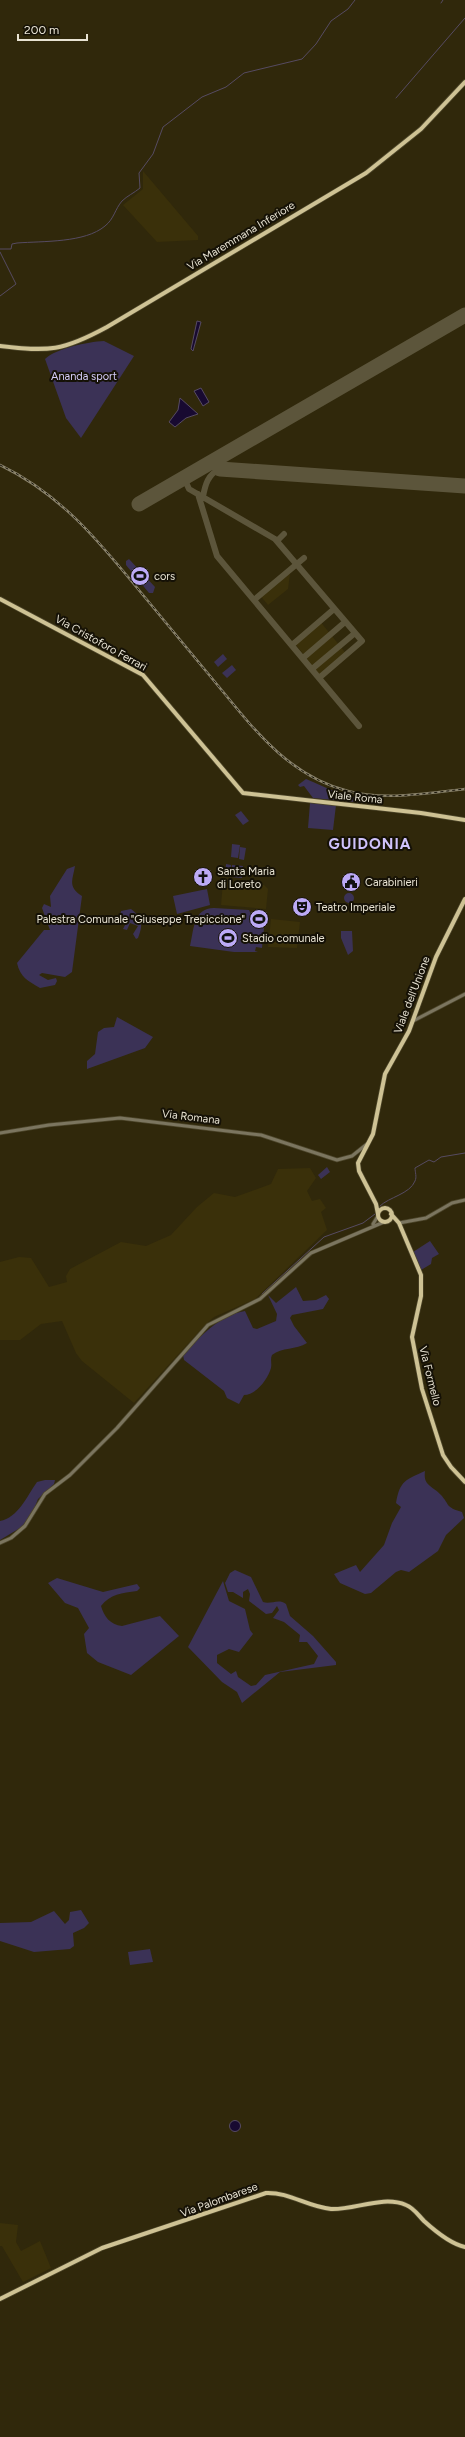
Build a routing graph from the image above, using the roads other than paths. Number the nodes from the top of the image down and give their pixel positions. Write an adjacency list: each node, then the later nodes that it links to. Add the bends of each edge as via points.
1 (465, 82): 2 (main road, Via Maremmana Inferiore, via 417,132 366,172 107,327 78,343 59,349 39,350)
2 (0, 346)
3 (0, 599): 4 (main road, Via Cristoforo Ferrari, via 144,676)
4 (243, 793): 5 (main road, Viale Roma)
5 (465, 820)
6 (465, 899): 8 (main road, Viale dell'Unione, via 436,957)
7 (465, 994): 8 (street)
8 (414, 1021): 10 (main road, Viale dell'Unione, via 385,1076)
9 (0, 1133): 10 (street, Via Romana, via 54,1124 123,1118 261,1135 338,1160 354,1155)
10 (371, 1141): 12 (main road, Viale dell'Unione, via 358,1167)
11 (465, 1200): 17 (street, via 452,1203 426,1218)
12 (376, 1204): 13 (main road, Via Formello); 15 (main road)
13 (384, 1208): 14 (main road, Via Formello); 15 (main road)
14 (391, 1214): 16 (main road); 17 (main road, Via Formello)
15 (378, 1215): 16 (main road); 18 (street)
16 (386, 1221): 17 (main road); 18 (street)
17 (399, 1223): 19 (main road, Via Formello, via 421,1275 421,1298 412,1338 422,1389 443,1456)
18 (370, 1227): 20 (street, via 311,1253 260,1299 208,1325 117,1428 70,1475 45,1494 25,1526 11,1538)
19 (465, 1482)
20 (0, 1543)
21 (465, 2247): 22 (main road, Via Palombarese, via 452,2242 411,2207 400,2202 386,2201 351,2208 330,2208 266,2193 100,2249)
22 (0, 2300)

